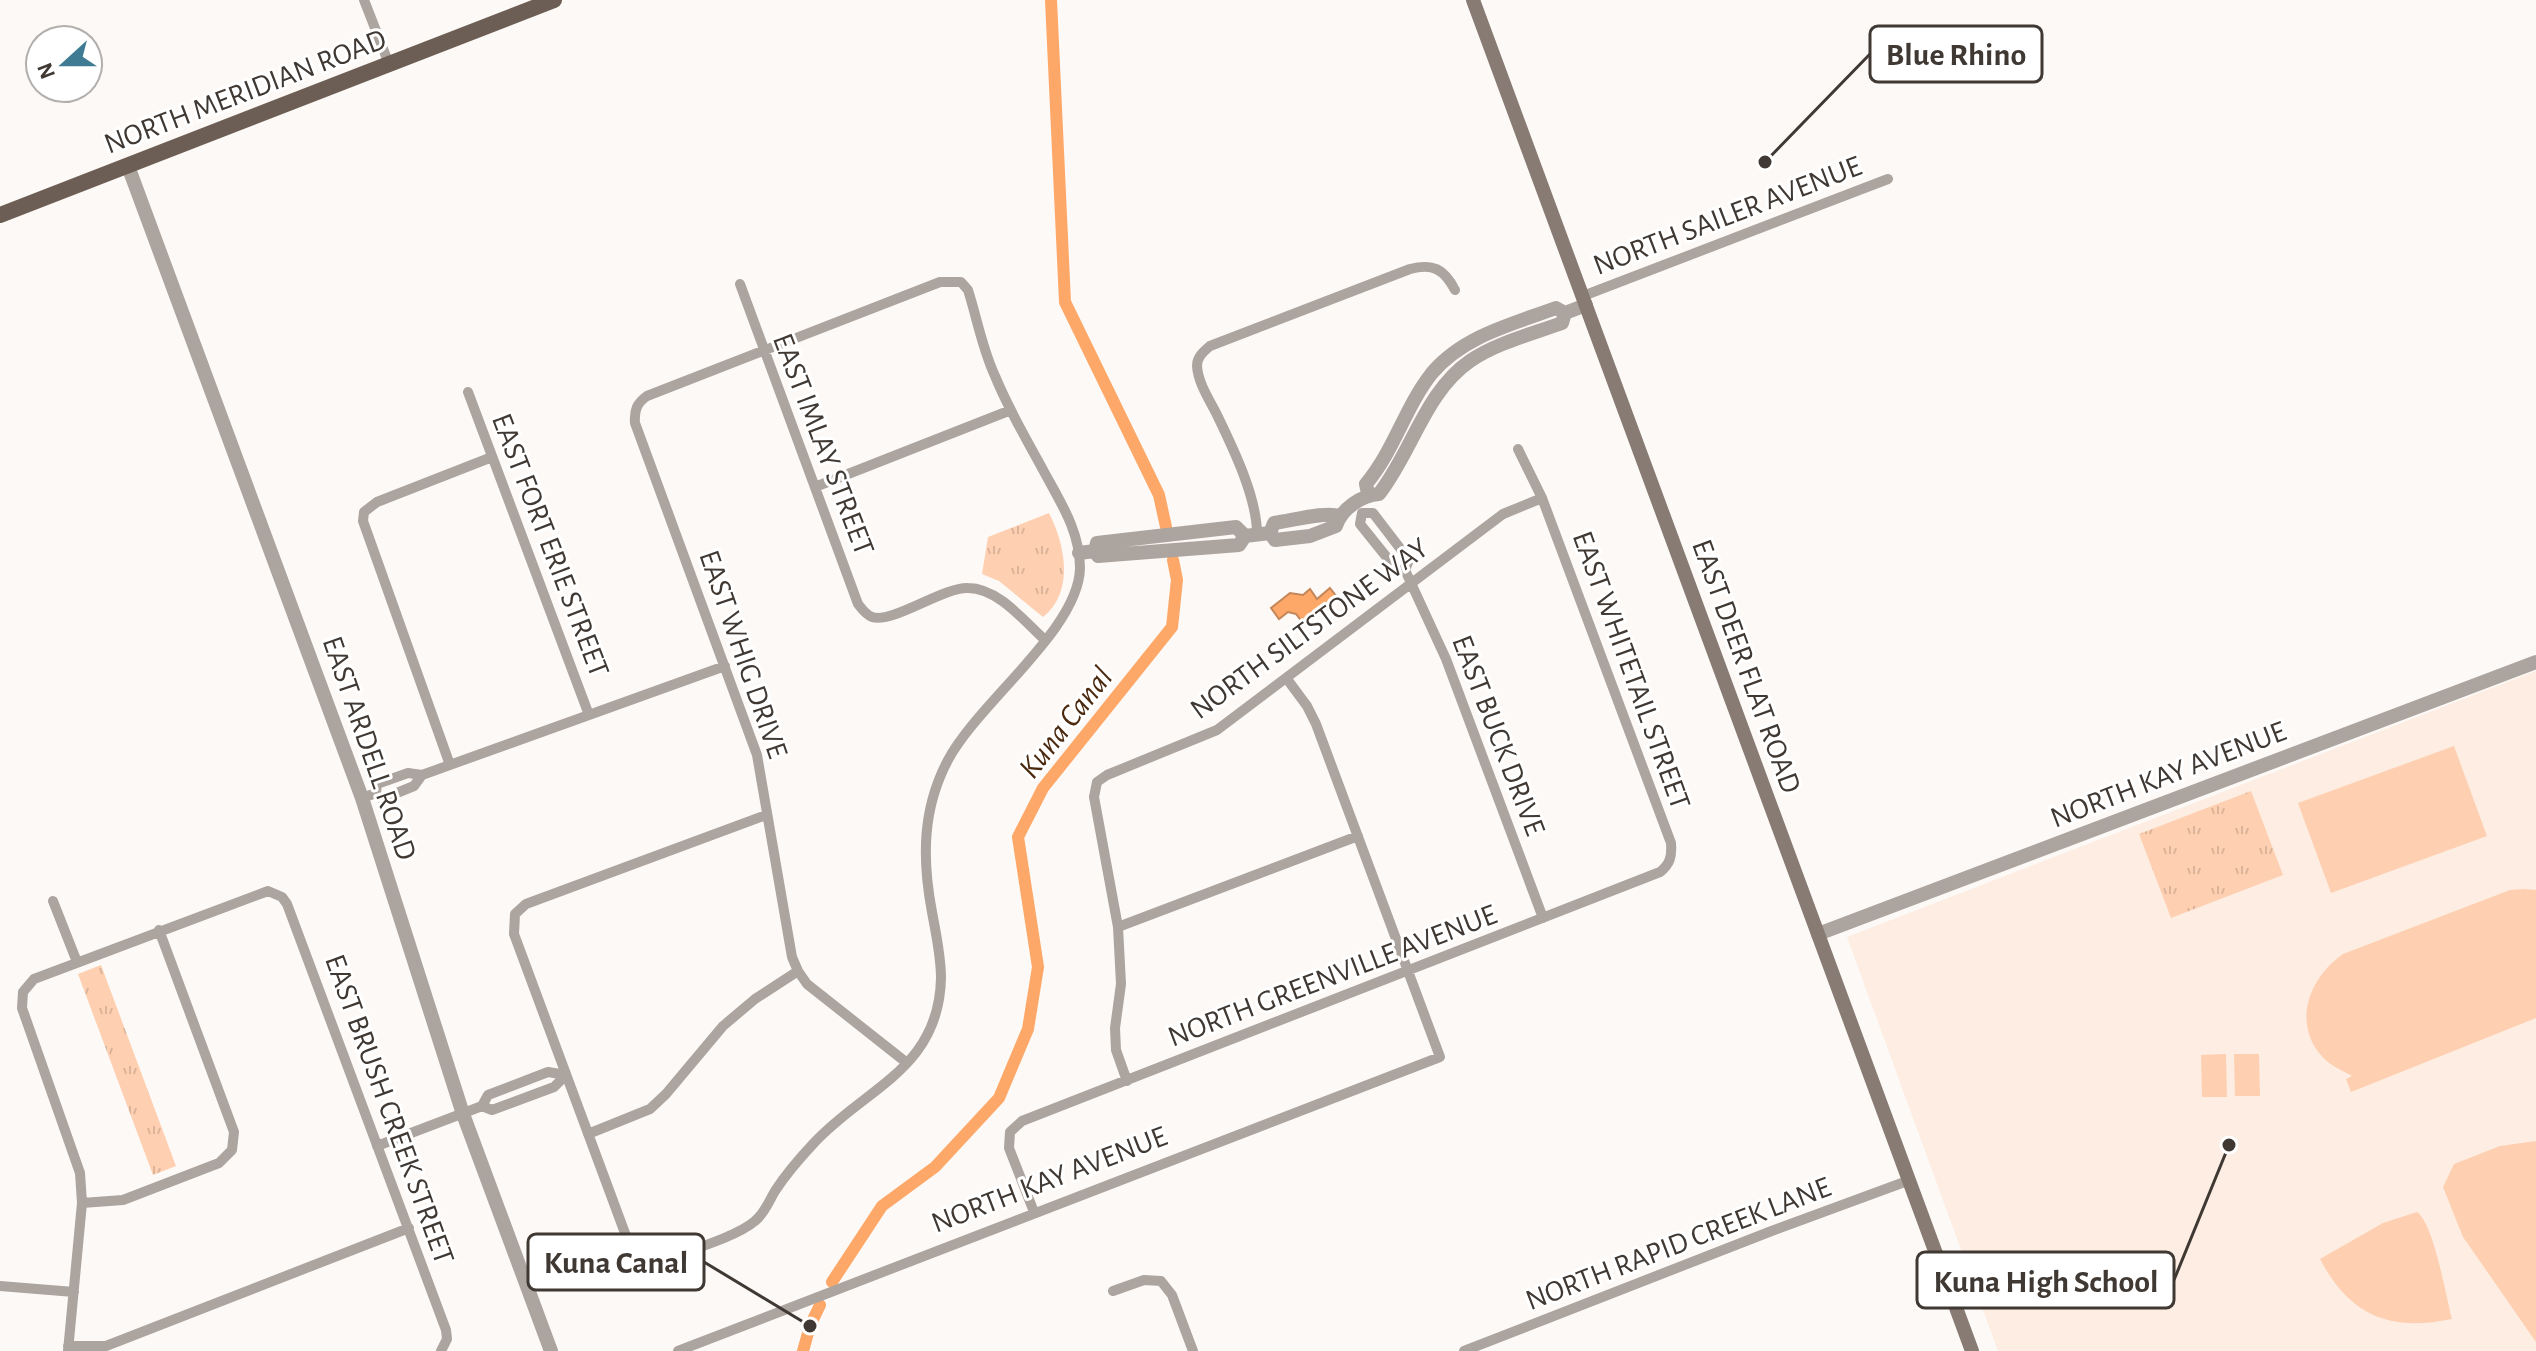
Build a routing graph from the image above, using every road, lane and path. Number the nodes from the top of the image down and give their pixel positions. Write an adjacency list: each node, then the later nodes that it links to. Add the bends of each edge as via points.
1 (364, 0): 4 (street)
2 (554, 0): 4 (main road, NORTH MERIDIAN ROAD)
3 (1473, 0): 10 (main road, EAST DEER FLAT ROAD)
4 (389, 64): 5 (main road, NORTH MERIDIAN ROAD)
5 (128, 166): 7 (main road, NORTH MERIDIAN ROAD); 29 (street, EAST ARDELL ROAD)
6 (1888, 179): 10 (street, NORTH SAILER AVENUE)
7 (0, 215)
8 (740, 284): 11 (street, EAST IMLAY STREET)
9 (1455, 290): 19 (street, via 1436,267 1410,269 1210,346 1198,359 1199,378 1252,500)
10 (1584, 300): 18 (street, via 1565,313 1556,308 1491,332 1446,359 1366,484); 37 (main road, EAST DEER FLAT ROAD)
11 (763, 351): 13 (street, via 940,282 961,282); 16 (street, EAST IMLAY STREET); 25 (street, EAST WHIG DRIVE, via 647,396 637,406 635,423)
12 (468, 392): 15 (street, EAST FORT ERIE STREET)
13 (1011, 410): 16 (street); 20 (street, via 1069,518)
14 (1518, 449): 17 (street, EAST WHITETAIL STREET)
15 (492, 457): 27 (street, EAST FORT ERIE STREET); 28 (street, via 377,502 364,512 364,530)
16 (815, 487): 23 (street, EAST IMLAY STREET, via 858,604 871,617 968,587 1000,599)
17 (1542, 498): 22 (street, NORTH SILTSTONE WAY, via 1503,514); 32 (street, EAST WHITETAIL STREET, via 1671,843)
18 (1362, 504): 19 (street, via 1339,516 1274,523); 21 (street, EAST BUCK DRIVE, via 1409,560); 21 (street, EAST BUCK DRIVE, via 1360,524 1397,570)
19 (1257, 534): 20 (street, via 1236,527 1097,543 1095,551)
20 (1079, 553): 23 (street, via 1076,594)
21 (1405, 570): 22 (street, EAST BUCK DRIVE)
22 (1412, 583): 26 (street, NORTH SILTSTONE WAY); 34 (street, EAST BUCK DRIVE)
23 (1045, 640): 41 (street, via 959,742 934,794 925,864 941,978 932,1022)
24 (2536, 662): 37 (street, NORTH KAY AVENUE)
25 (725, 666): 27 (street); 30 (street, EAST WHIG DRIVE, via 757,755)
26 (1287, 679): 31 (street, via 1312,714); 35 (street, NORTH SILTSTONE WAY, via 1217,730 1097,782 1094,797)
27 (589, 715): 28 (street)
28 (450, 765): 29 (street, via 382,799)
29 (369, 796): 45 (street, EAST ARDELL ROAD)
30 (766, 815): 39 (street, EAST WHIG DRIVE); 42 (street, via 526,904 515,914 514,934)
31 (1358, 836): 35 (street); 40 (street)
32 (1671, 860): 34 (street, NORTH GREENVILLE AVENUE, via 1660,872)
33 (53, 901): 38 (street)
34 (1543, 918): 40 (street, NORTH GREENVILLE AVENUE)
35 (1118, 927): 43 (street, via 1116,1050)
36 (159, 930): 38 (street); 47 (street, EAST BRUSH CREEK STREET, via 260,892 275,892 287,904); 49 (street, via 234,1132 232,1150 219,1163 123,1200)
37 (1818, 934): 48 (main road, EAST DEER FLAT ROAD)
38 (77, 962): 49 (street, via 34,979 23,992 22,1008 74,1151)
39 (798, 971): 41 (street, EAST WHIG DRIVE, via 807,984); 46 (street, via 723,1026 650,1109)
40 (1407, 971): 43 (street, NORTH GREENVILLE AVENUE); 50 (street, NORTH KAY AVENUE, via 1440,1057)
41 (907, 1063): 46 (street, via 815,1142 754,1222 661,1261 645,1262 632,1252)
42 (566, 1075): 44 (street, via 554,1087 492,1110); 44 (street, via 548,1072 488,1095); 46 (street)
43 (1127, 1081): 50 (street, NORTH GREENVILLE AVENUE, via 1022,1121 1010,1132 1009,1148)
44 (482, 1106): 45 (street)
45 (463, 1114): 47 (street); 57 (street, EAST ARDELL ROAD)
46 (588, 1134)
47 (377, 1146): 51 (street, EAST BRUSH CREEK STREET)
48 (1910, 1180): 60 (street, NORTH RAPID CREEK LANE); 61 (main road, EAST DEER FLAT ROAD)
49 (82, 1203): 54 (street)
50 (1034, 1212): 58 (street, NORTH KAY AVENUE)
51 (409, 1228): 55 (street, via 106,1346); 56 (street, EAST BRUSH CREEK STREET, via 446,1330)
52 (0, 1286): 54 (street)
53 (1113, 1291): 59 (street, via 1144,1280 1161,1281 1172,1295)
54 (74, 1292): 55 (street)
55 (68, 1348)
56 (442, 1350)
57 (551, 1351)
58 (678, 1351)
59 (1193, 1351)
60 (1464, 1351)
61 (1972, 1351)

